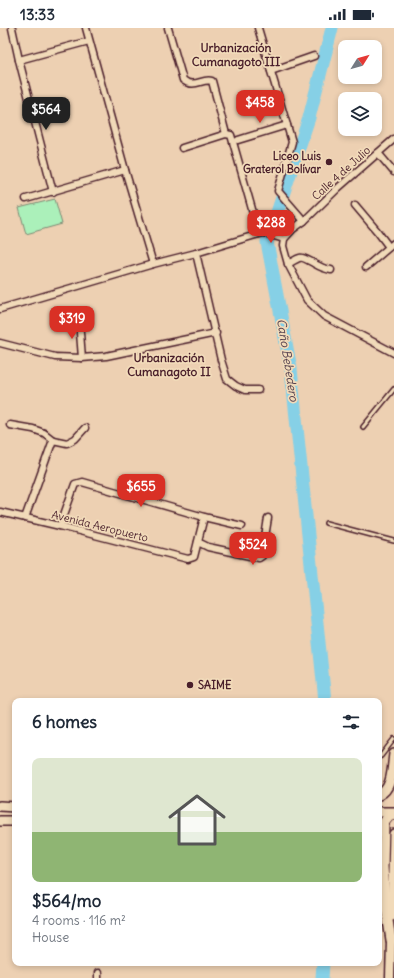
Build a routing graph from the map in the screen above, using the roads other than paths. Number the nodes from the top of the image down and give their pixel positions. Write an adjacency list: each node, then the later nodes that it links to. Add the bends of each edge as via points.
1 (12, 28): 7 (street)
2 (86, 28): 5 (street)
3 (169, 28): 10 (street, via 183,80 189,84 209,80 214,84)
4 (258, 28): 8 (street)
5 (89, 41): 7 (street); 15 (street)
6 (314, 56): 8 (street)
7 (19, 60): 17 (street)
8 (271, 71): 9 (street)
9 (287, 125): 12 (street); 20 (street, via 292,142 278,191)
10 (226, 134): 13 (street); 21 (street, via 231,135)
11 (394, 139): 14 (street, Calle 4 de Julio)
12 (238, 140)
13 (182, 148)
14 (378, 153): 16 (street); 20 (street, Calle 4 de Julio)
15 (125, 170): 17 (street); 25 (street)
16 (394, 172)
17 (53, 192): 18 (street)
18 (26, 199)
19 (355, 205): 23 (street)
20 (304, 221): 22 (street, Calle 4 de Julio)
21 (261, 233): 22 (street); 24 (street)
22 (284, 238): 26 (street, via 283,246)
23 (392, 245): 27 (street)
24 (196, 253): 25 (street); 31 (street)
25 (153, 264): 29 (street)
26 (288, 264): 28 (street, via 302,257 319,267); 33 (street, via 307,300 324,316)
27 (366, 267)
28 (331, 270)
29 (0, 309)
30 (79, 320): 34 (street)
31 (216, 333): 34 (street, via 106,356); 36 (street, via 227,379 245,390)
32 (0, 343): 34 (street, via 55,357)
33 (394, 353)
34 (82, 358)
35 (394, 389): 38 (lane)
36 (258, 390)
37 (10, 425): 40 (street, via 33,429)
38 (363, 427)
39 (85, 428): 40 (street, via 68,443)
40 (53, 440): 43 (street)
41 (0, 512): 43 (street, Avenida Aeropuerto)
42 (204, 517): 46 (street, via 82,482 75,484); 47 (street); 49 (street)
43 (25, 518): 46 (street, Avenida Aeropuerto)
44 (268, 518): 49 (street, via 260,558 208,547)
45 (326, 523): 48 (lane)
46 (60, 526): 49 (street, Avenida Aeropuerto, via 188,559 194,557)
47 (242, 526)
48 (394, 541)
49 (198, 542)
50 (394, 739): 52 (lane)
51 (394, 754): 53 (main road, via 390,782)
52 (382, 755)
53 (382, 794)
54 (0, 806): 55 (main road)
55 (12, 807)
56 (382, 812): 57 (main road)
57 (394, 813): 60 (main road)
58 (0, 821): 59 (main road)
59 (12, 821)
60 (382, 822): 61 (main road); 64 (main road)
61 (394, 822)
62 (394, 834): 65 (main road)
63 (382, 870): 64 (main road)
64 (384, 876): 65 (main road)
65 (391, 940): 66 (main road)
66 (390, 978)

